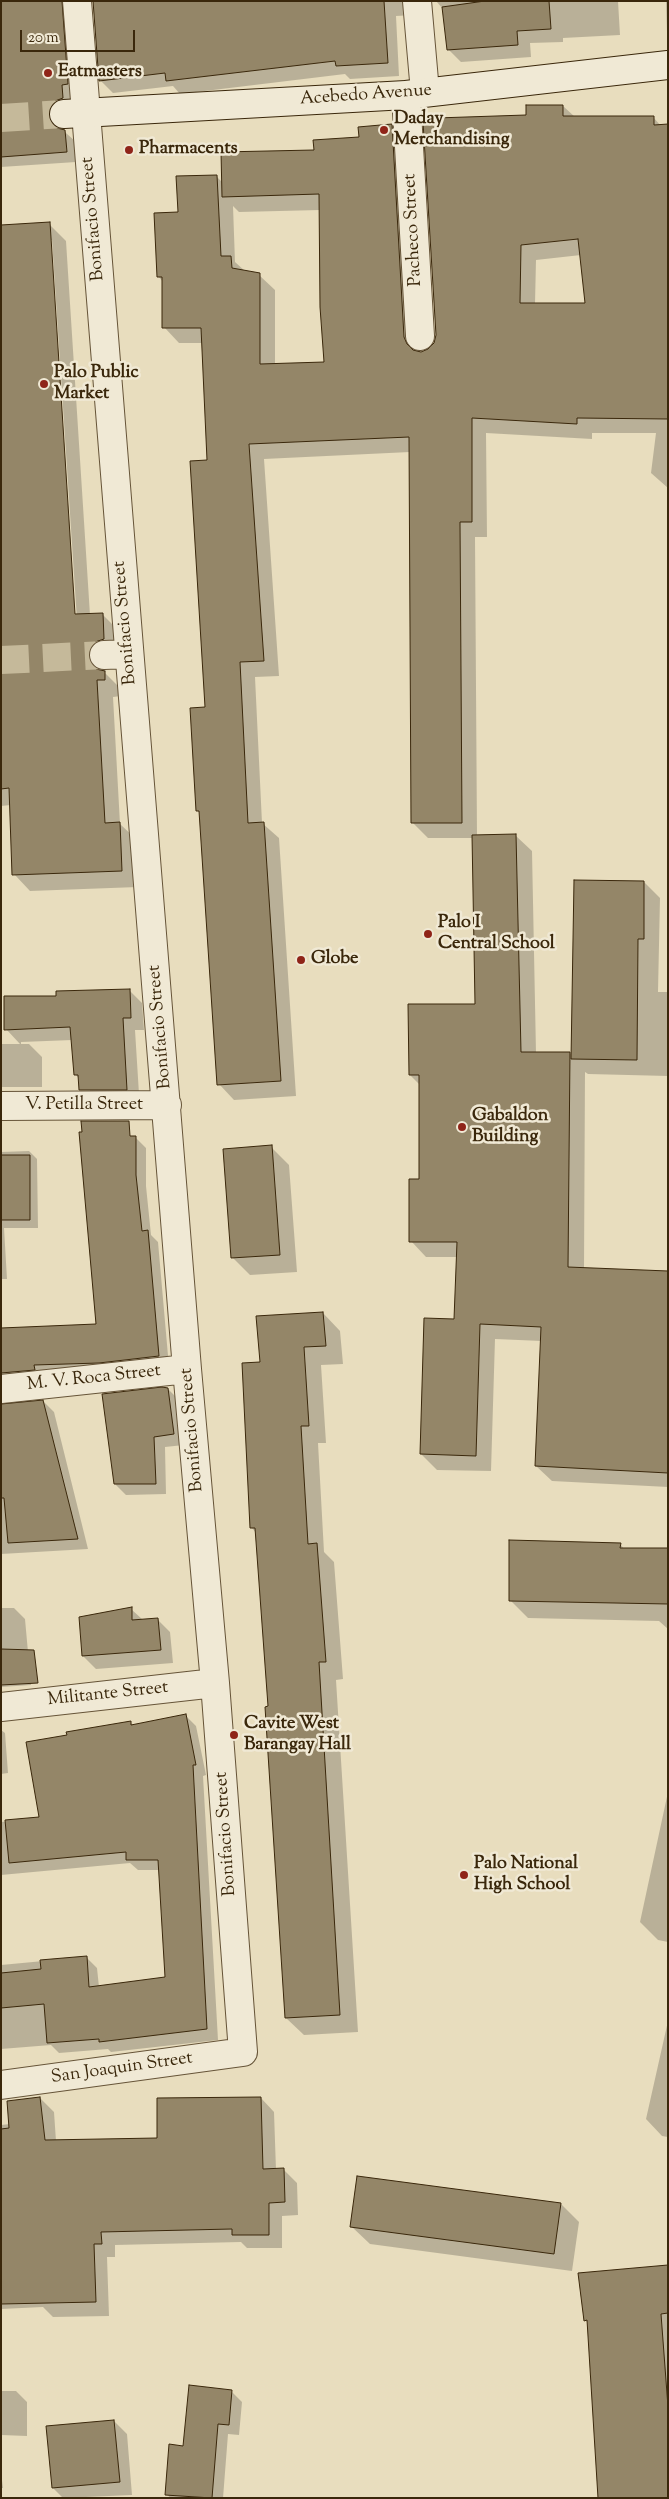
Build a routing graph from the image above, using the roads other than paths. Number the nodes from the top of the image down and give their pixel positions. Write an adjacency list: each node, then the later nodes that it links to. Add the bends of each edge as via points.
1 (77, 1): 5 (street, Bonifacio Street)
2 (417, 1): 4 (street, Pacheco Street)
3 (668, 65): 4 (street, Acebedo Avenue)
4 (416, 93): 5 (street, Acebedo Avenue); 6 (street, Pacheco Street)
5 (75, 113): 7 (street, Bonifacio Street, via 117,654)
6 (420, 336)
7 (167, 1105): 8 (street, V. Petilla Street); 9 (street, Bonifacio Street)
8 (1, 1106)
9 (187, 1369): 10 (street, M. V. Roca Street); 11 (street, Bonifacio Street)
10 (1, 1389)
11 (216, 1683): 12 (street, Militante Street); 13 (street, Bonifacio Street)
12 (1, 1707)
13 (242, 2052): 14 (street, San Joaquin Street)
14 (1, 2085)

